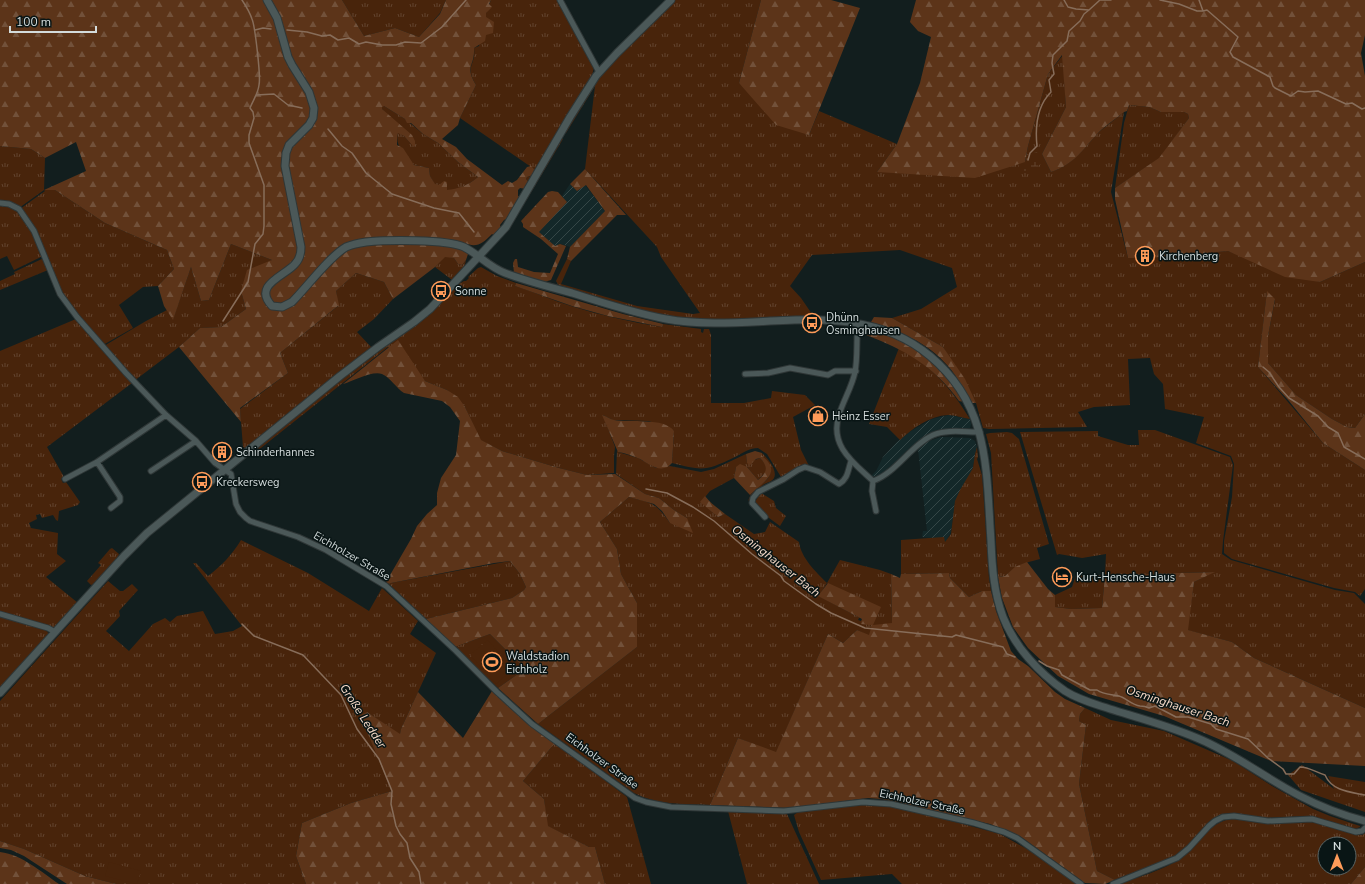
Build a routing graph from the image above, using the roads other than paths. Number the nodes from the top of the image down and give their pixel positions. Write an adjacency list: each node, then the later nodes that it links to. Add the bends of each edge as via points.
1 (267, 0): 6 (main road, via 277,18 288,57 309,92 314,108 311,122 289,145 285,159 301,252 294,265 269,285 266,294 272,306 278,307 292,302 341,251 357,244 382,241 450,243 464,247)
2 (560, 0): 4 (street)
3 (671, 0): 4 (main road)
4 (599, 72): 6 (main road, via 513,216)
5 (0, 203): 10 (street, via 19,209 34,231 60,294 77,318)
6 (479, 257): 7 (main road, via 498,270 517,277 666,319 714,324 819,320); 15 (main road, via 420,318 378,347)
7 (858, 323): 8 (street); 11 (main road, via 901,337 920,348 939,364 966,399)
8 (856, 371): 9 (street, via 835,371 828,375 790,368 768,373); 13 (street, via 838,416 837,427 838,442)
9 (745, 374)
10 (166, 415): 12 (street); 14 (street)
11 (980, 432): 18 (street, via 949,432 931,436 878,480); 25 (main road, via 995,587 1003,617 1013,637 1036,666 1049,679 1073,695 1194,736 1231,754 1304,799 1331,811)
12 (196, 441): 15 (street, via 215,463); 16 (street)
13 (851, 461): 18 (street); 21 (street, via 847,476 839,484 820,472 805,467 758,492 752,502)
14 (97, 462): 17 (street); 19 (street, via 120,497 120,501)
15 (225, 469): 23 (main road, via 138,541); 27 (street, Eichholzer Straße, via 231,474 236,504 246,518 326,550 386,586 532,724 635,798 671,807 784,811 863,802 891,804 1004,832 1021,841)
16 (150, 471)
17 (65, 479)
18 (873, 481): 20 (street)
19 (111, 508)
20 (876, 511)
21 (765, 517)
22 (0, 614): 23 (street)
23 (55, 632): 24 (main road)
24 (0, 693)
25 (1365, 821)
26 (1365, 828): 28 (street, via 1356,832 1312,819 1268,821 1223,817 1209,826 1177,858)
27 (1081, 884)
28 (1113, 884)

